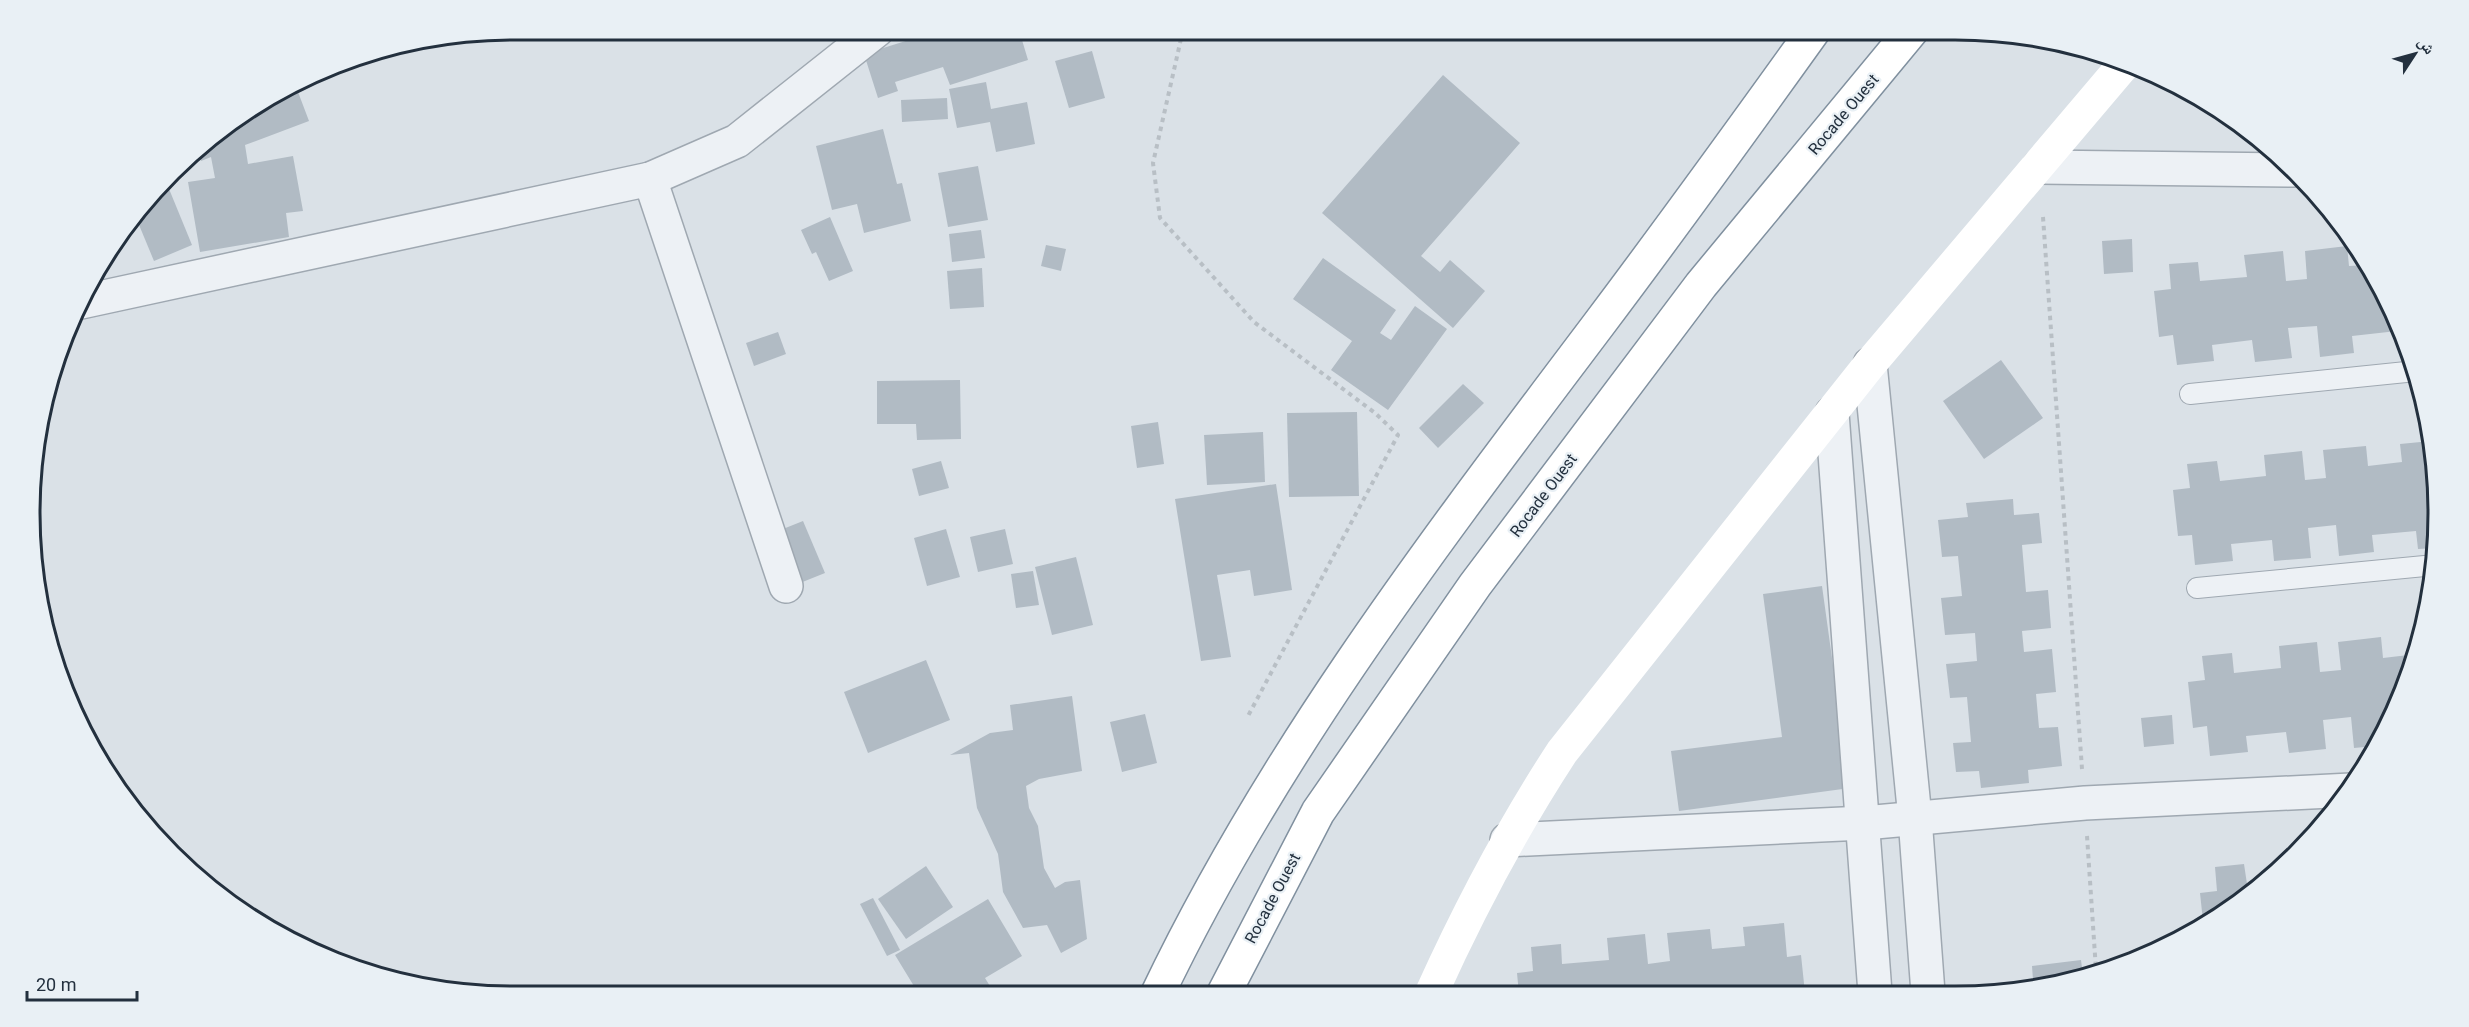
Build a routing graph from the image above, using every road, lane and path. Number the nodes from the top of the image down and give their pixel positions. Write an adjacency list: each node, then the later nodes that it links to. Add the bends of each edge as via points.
1 (864, 40): 8 (street, via 736,141)
2 (1181, 40): 17 (path, via 1153,163 1160,218 1254,322 1375,413 1398,435)
3 (1807, 40): 24 (main road, via 1657,248 1427,551 1277,774 1222,867)
4 (1904, 40): 25 (main road, Rocade Ouest, via 1701,285 1475,585 1318,812)
5 (2120, 70): 6 (main road)
6 (2039, 167): 7 (street); 10 (main road); 19 (path)
7 (2280, 170)
8 (650, 179): 9 (street); 15 (street)
9 (91, 300)
10 (1870, 364): 13 (main road); 20 (street)
11 (2406, 372): 12 (lane)
12 (2190, 394)
13 (1832, 413): 21 (street); 22 (main road, via 1562,752)
14 (2425, 566): 16 (lane)
15 (786, 586)
16 (2198, 588)
17 (1248, 716)
18 (2338, 791): 19 (street)
19 (2085, 803): 20 (street); 23 (path)
20 (1915, 818): 21 (street); 28 (street)
21 (1864, 824): 22 (street); 27 (street)
22 (1507, 840): 26 (main road)
23 (2096, 965)
24 (1162, 986)
25 (1228, 986)
26 (1435, 986)
27 (1875, 986)
28 (1927, 986)

